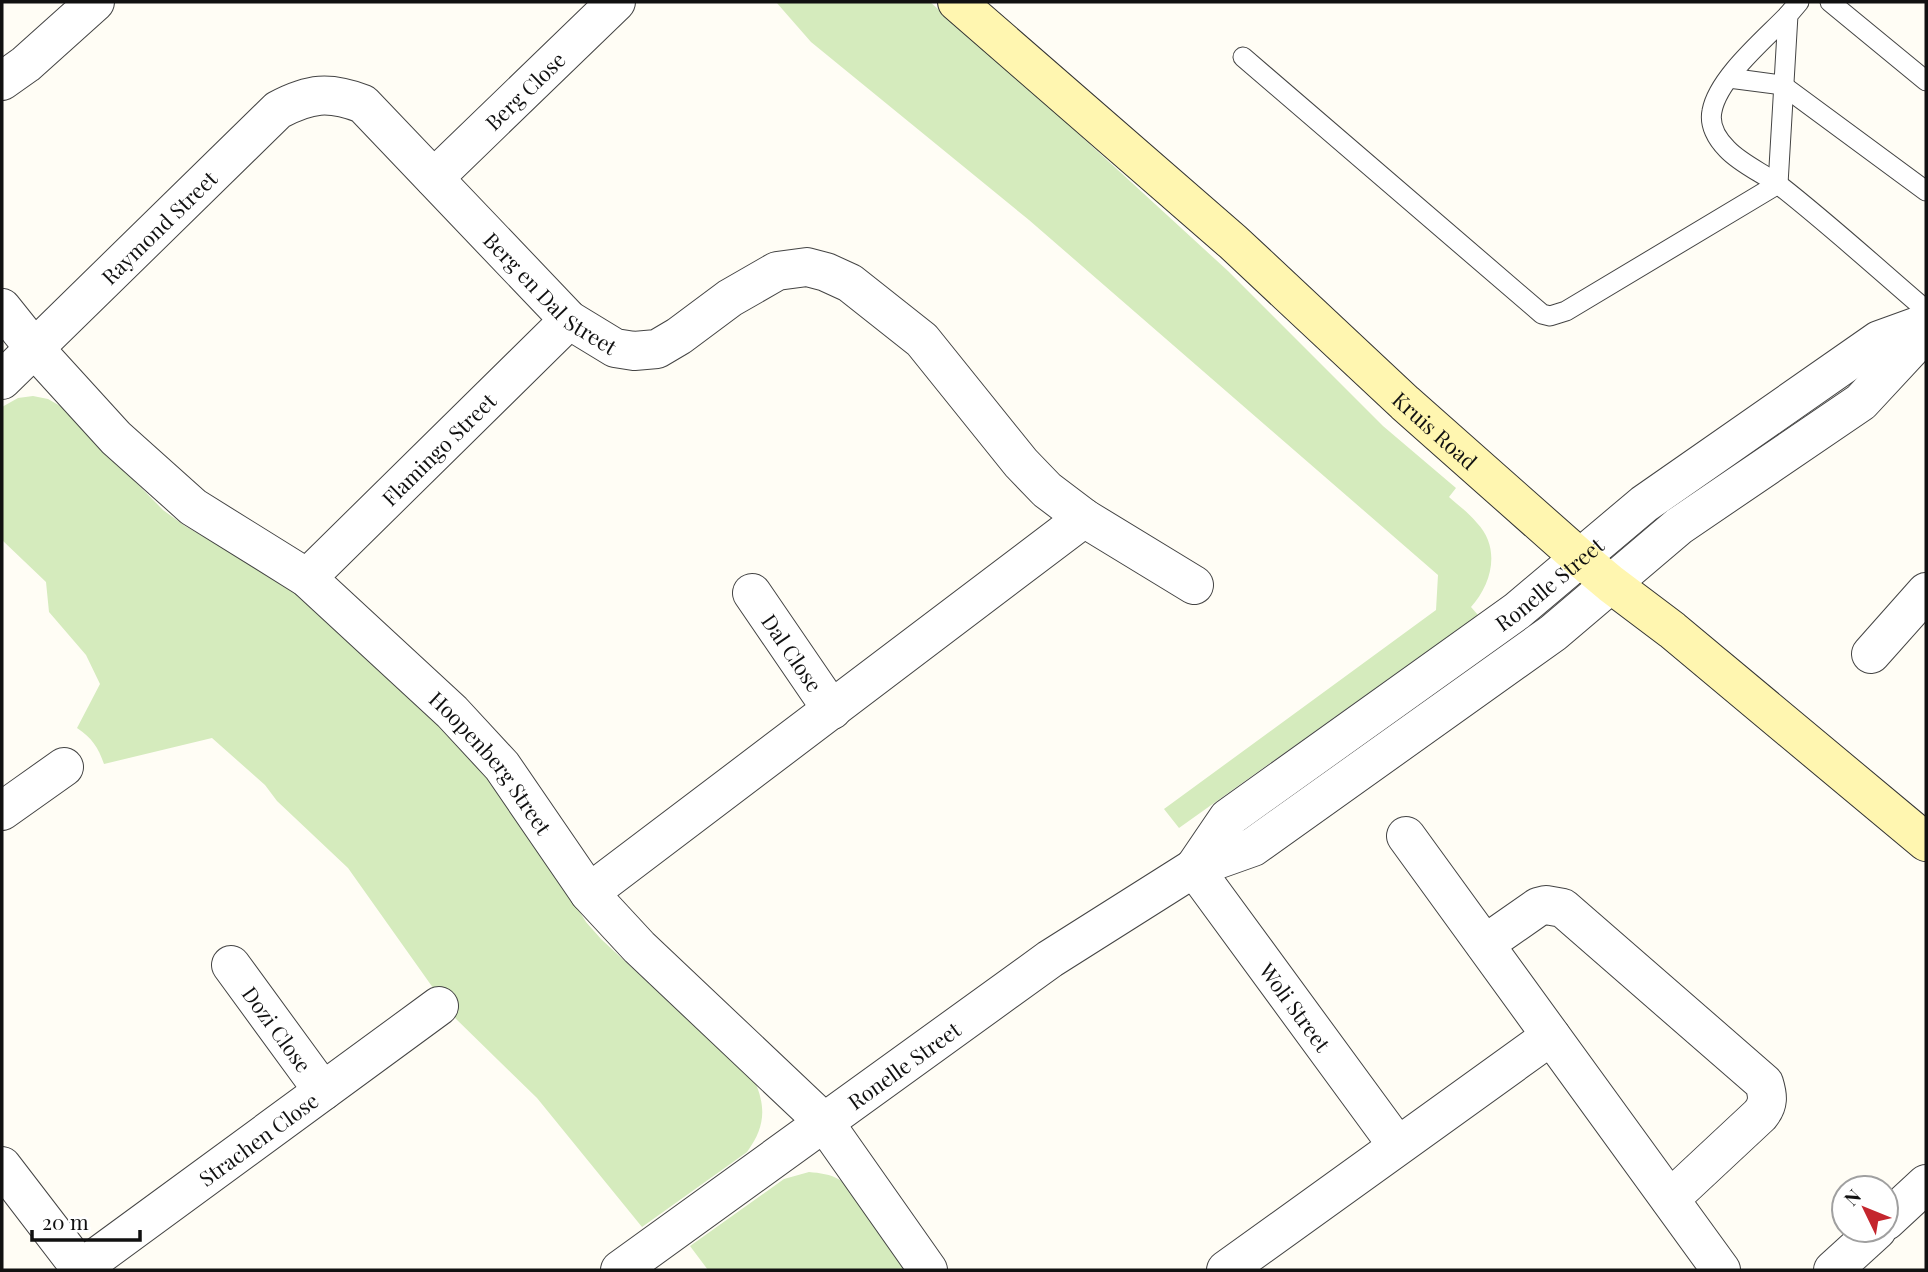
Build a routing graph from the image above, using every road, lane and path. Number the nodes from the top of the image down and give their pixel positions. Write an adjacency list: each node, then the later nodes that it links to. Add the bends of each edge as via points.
1 (95, 2): 8 (street)
2 (616, 2): 12 (street, Berg Close)
3 (957, 2): 23 (street, Kruis Road, via 1233,242)
4 (1830, 2): 9 (lane)
5 (1793, 9): 7 (lane); 10 (lane)
6 (1243, 57): 13 (lane, via 1542,314 1550,316 1566,312)
7 (1729, 78): 10 (lane); 13 (lane, via 1712,110 1717,138 1728,152)
8 (2, 81)
9 (1926, 82)
10 (1782, 85): 13 (lane); 14 (lane)
11 (328, 94): 12 (street, Berg en Dal Street, via 363,104); 20 (street, Raymond Street, via 302,97 278,110)
12 (434, 177): 17 (street, Berg en Dal Street)
13 (1778, 184): 16 (lane)
14 (1926, 191)
15 (2, 309): 20 (street, Hoopenberg Street)
16 (1926, 310)
17 (569, 320): 22 (street, Berg en Dal Street, via 615,348 657,349 777,271 807,267 826,272 850,282 922,340 1021,463); 24 (street, Flamingo Street)
18 (1926, 323): 23 (street, Ronelle Street, via 1879,340 1644,504)
19 (1926, 332): 25 (street, Ronelle Street, via 1861,402 1679,526)
20 (34, 348): 21 (street, Raymond Street); 24 (street, Hoopenberg Street, via 116,438 193,507)
21 (2, 380)
22 (1084, 518): 26 (street, Berg en Dal Street); 30 (street)
23 (1580, 558): 25 (street, Kruis Road); 35 (street, Ronelle Street, via 1517,611 1228,818)
24 (307, 578): 36 (street, Hoopenberg Street, via 452,712 502,766)
25 (1611, 584): 34 (street, Kruis Road); 35 (street, Ronelle Street, via 1553,633 1253,847)
26 (1194, 585)
27 (1926, 592): 29 (street)
28 (752, 593): 30 (street, Dal Close)
29 (1871, 654)
30 (832, 710): 36 (street)
31 (64, 767): 32 (street)
32 (2, 811)
33 (1406, 836): 37 (street)
34 (1926, 842)
35 (1195, 868): 42 (street, Ronelle Street, via 1050,959); 43 (street, Woli Street)
36 (589, 892): 42 (street, Hoopenberg Street, via 639,947)
37 (1485, 944): 40 (street); 46 (street, via 1538,907 1563,908 1764,1083 1768,1094 1765,1109)
38 (231, 965): 41 (street, Dozi Close)
39 (439, 1006): 41 (street, Strachen Close)
40 (1551, 1036): 43 (street); 46 (street)
41 (323, 1091): 49 (street, Strachen Close)
42 (824, 1122): 50 (street, Ronelle Street); 51 (street, Hoopenberg Street)
43 (1397, 1145): 52 (street)
44 (2, 1166): 49 (street)
45 (1926, 1184): 47 (street)
46 (1670, 1199): 53 (street)
47 (1900, 1208)
48 (1862, 1244): 54 (street)
49 (80, 1269)
50 (620, 1270)
51 (928, 1270)
52 (1226, 1270)
53 (1721, 1270)
54 (1833, 1270)

